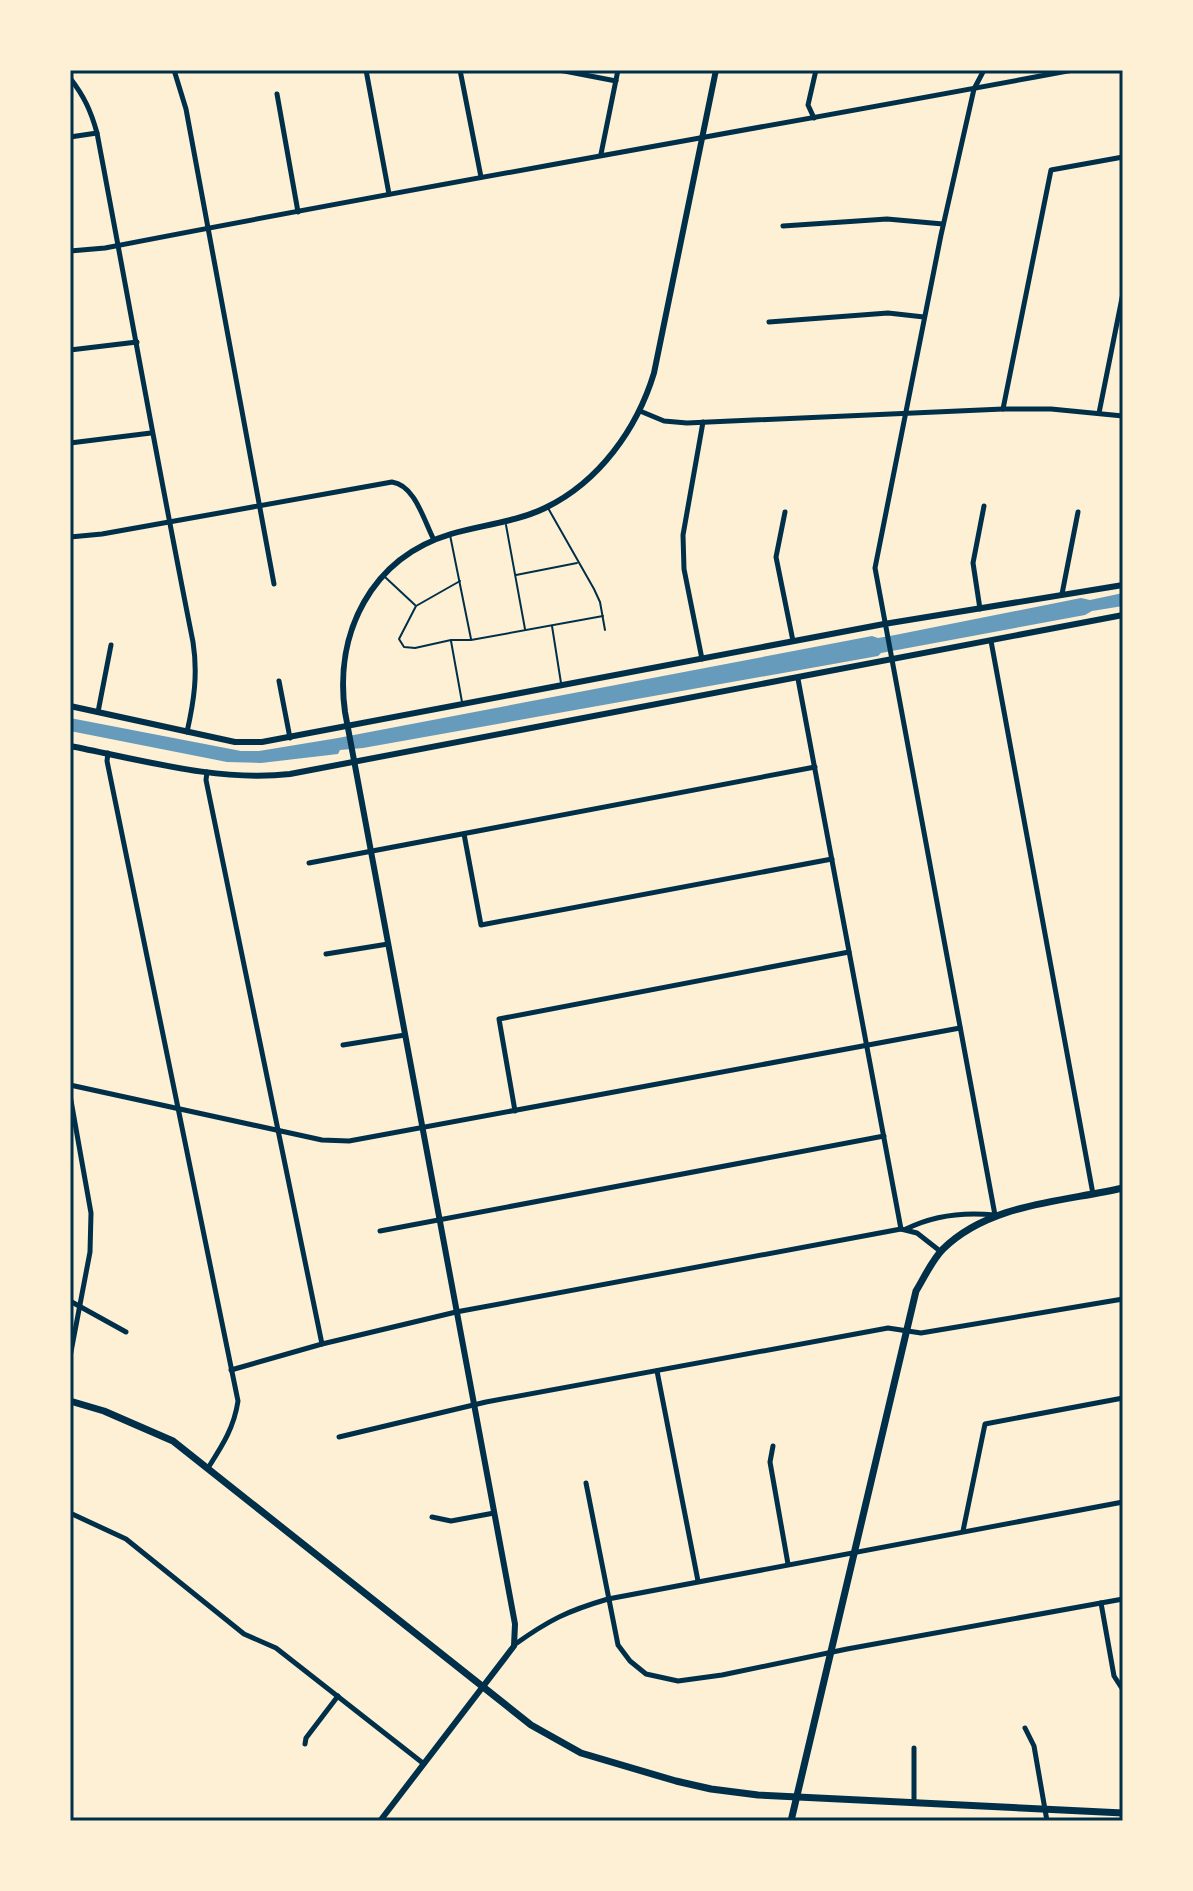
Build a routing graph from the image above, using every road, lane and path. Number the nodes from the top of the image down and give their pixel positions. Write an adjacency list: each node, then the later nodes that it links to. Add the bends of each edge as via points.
1 (174, 70): 25 (street)
2 (366, 70): 21 (street)
3 (460, 70): 20 (street)
4 (559, 70): 11 (street)
5 (618, 70): 11 (street)
6 (716, 70): 17 (street)
7 (816, 70): 14 (street, via 808,105)
8 (984, 70): 12 (street)
9 (1073, 70): 12 (street)
10 (70, 78): 15 (street, via 83,94)
11 (616, 81): 18 (street)
12 (974, 89): 14 (street); 23 (street)
13 (277, 94): 22 (street)
14 (814, 118): 17 (street)
15 (97, 133): 16 (street); 26 (street)
16 (70, 137)
17 (702, 137): 18 (street); 34 (street, via 654,373)
18 (601, 154): 20 (street)
19 (1123, 157): 33 (street, via 1051,170)
20 (481, 177): 21 (street)
21 (389, 194): 22 (street)
22 (298, 212): 25 (street)
23 (943, 224): 24 (street, via 887,219); 29 (street)
24 (783, 226)
25 (208, 228): 26 (street); 41 (street)
26 (119, 245): 27 (street); 31 (street)
27 (70, 251)
28 (1123, 293): 36 (street)
29 (924, 317): 30 (street, via 888,313); 35 (street)
30 (769, 322)
31 (137, 342): 32 (street); 39 (street)
32 (70, 350)
33 (1003, 409): 35 (street); 36 (street)
34 (640, 411): 38 (street, via 664,421); 43 (street, via 617,448 584,482)
35 (905, 412): 38 (street); 62 (street, via 875,568)
36 (1099, 413): 37 (street)
37 (1123, 416)
38 (703, 422): 72 (street, via 683,535 684,569)
39 (151, 433): 40 (street); 47 (street)
40 (70, 443)
41 (260, 506): 47 (street); 50 (street, via 396,482 409,489); 55 (street)
42 (984, 506): 59 (street, via 973,563)
43 (547, 507): 46 (street); 51 (lane)
44 (785, 512): 69 (street, via 776,557)
45 (1078, 512): 57 (street)
46 (505, 520): 48 (street); 52 (lane)
47 (169, 523): 49 (street); 80 (street, via 197,667)
48 (450, 534): 50 (street); 54 (lane)
49 (70, 537)
50 (434, 540): 53 (street)
51 (579, 563): 52 (lane); 61 (lane)
52 (515, 575): 64 (lane)
53 (384, 576): 58 (lane); 79 (street, via 367,593 348,636 342,693)
54 (460, 581): 58 (lane); 67 (lane)
55 (274, 584)
56 (1123, 585): 57 (street)
57 (1062, 594): 59 (street)
58 (416, 606): 66 (lane, via 399,639 404,647)
59 (980, 609): 62 (street)
60 (1123, 615): 68 (street)
61 (603, 616): 63 (lane); 65 (lane)
62 (884, 624): 69 (street); 71 (street)
63 (552, 625): 64 (lane); 75 (lane)
64 (525, 630): 67 (lane)
65 (605, 630)
66 (451, 640): 67 (lane); 76 (lane)
67 (471, 640)
68 (991, 641): 71 (street); 106 (street)
69 (793, 642): 72 (street)
70 (111, 645): 78 (street)
71 (890, 656): 73 (street); 94 (street)
72 (702, 659): 75 (street)
73 (798, 679): 84 (street); 85 (street)
74 (279, 681): 81 (street)
75 (561, 685): 76 (street)
76 (463, 704): 79 (street)
77 (70, 706): 78 (street)
78 (98, 712): 80 (street)
79 (347, 726): 81 (street); 84 (street)
80 (187, 732): 81 (street, via 235,742)
81 (290, 738)
82 (70, 746): 83 (street)
83 (108, 753): 86 (street); 100 (street)
84 (354, 763): 86 (street, via 255,778); 88 (street)
85 (815, 767): 87 (street); 89 (street)
86 (207, 772): 103 (street)
87 (464, 834): 88 (street); 89 (street, via 481,925)
88 (371, 852): 90 (street); 91 (street)
89 (832, 859): 92 (street)
90 (309, 863)
91 (388, 944): 93 (street); 95 (street)
92 (849, 952): 96 (street); 101 (street, via 499,1019)
93 (326, 954)
94 (960, 1028): 96 (street); 107 (street)
95 (405, 1035): 97 (street); 102 (street)
96 (867, 1044): 101 (street); 104 (street)
97 (343, 1045)
98 (70, 1085): 100 (street)
99 (70, 1095): 114 (street, via 91,1213)
100 (179, 1108): 103 (street); 120 (street)
101 (515, 1111): 102 (street)
102 (423, 1128): 103 (street, via 336,1142); 108 (street)
103 (277, 1130): 118 (street)
104 (884, 1136): 108 (street); 109 (street)
105 (1123, 1188): 106 (main road)
106 (1093, 1195): 107 (main road)
107 (995, 1215): 109 (street, via 970,1212); 111 (main road)
108 (440, 1220): 110 (street); 115 (street)
109 (904, 1229): 111 (street); 115 (street)
110 (380, 1231)
111 (940, 1251): 116 (main road, via 916,1291)
112 (1123, 1299): 116 (street, via 921,1333)
113 (70, 1301): 114 (street)
114 (81, 1306): 117 (street); 119 (street)
115 (456, 1312): 118 (street); 124 (street)
116 (905, 1331): 121 (street, via 888,1328); 134 (main road)
117 (126, 1332)
118 (322, 1344): 120 (street)
119 (70, 1357)
120 (231, 1370): 127 (street, via 238,1401 235,1419)
121 (657, 1371): 124 (street); 136 (street)
122 (1123, 1398): 133 (street, via 985,1424)
123 (70, 1401): 127 (main road, via 153,1430)
124 (474, 1406): 125 (street); 131 (street)
125 (339, 1437)
126 (773, 1446): 135 (street, via 770,1462)
127 (208, 1468): 142 (main road)
128 (586, 1483): 137 (street)
129 (1123, 1502): 133 (street)
130 (70, 1513): 144 (street, via 126,1539 244,1634 276,1648)
131 (494, 1513): 132 (street, via 451,1521); 140 (street, via 515,1624)
132 (432, 1517)
133 (963, 1531): 134 (street)
134 (854, 1553): 135 (street); 141 (main road)
135 (788, 1564): 136 (street)
136 (698, 1581): 137 (street)
137 (608, 1599): 140 (street, via 568,1610); 141 (street, via 618,1645 646,1674 678,1681)
138 (1123, 1599): 139 (street)
139 (1101, 1603): 141 (street); 143 (street, via 1114,1676)
140 (514, 1646): 142 (street)
141 (829, 1653): 149 (main road)
142 (485, 1687): 148 (street); 149 (main road, via 531,1725 581,1753 711,1789)
143 (1122, 1689)
144 (338, 1696): 146 (street); 148 (street)
145 (1025, 1728): 151 (street, via 1034,1746)
146 (305, 1744)
147 (914, 1748): 150 (street)
148 (424, 1764): 153 (street)
149 (796, 1795): 150 (main road); 154 (main road)
150 (914, 1801): 151 (main road)
151 (1044, 1809): 152 (main road); 155 (street)
152 (1123, 1813)
153 (380, 1821)
154 (791, 1821)
155 (1047, 1821)

